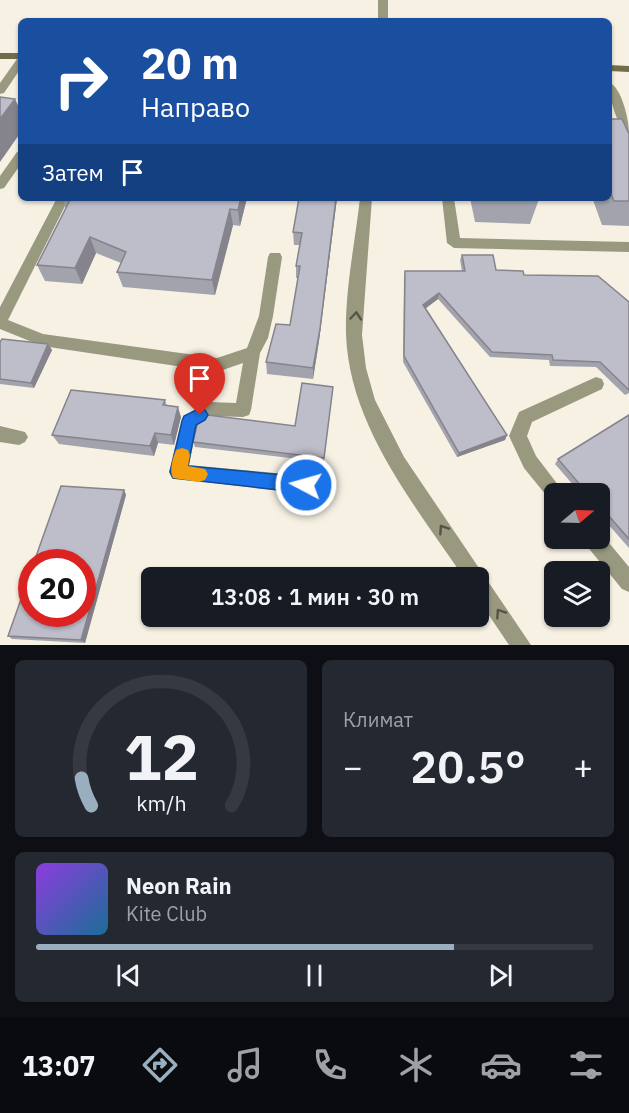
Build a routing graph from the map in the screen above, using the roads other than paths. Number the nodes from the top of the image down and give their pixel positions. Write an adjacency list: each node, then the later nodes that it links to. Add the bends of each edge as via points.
1 (383, 0): 2 (street)
2 (383, 18)
3 (1, 56): 4 (main road)
4 (18, 56)
5 (18, 65): 8 (street)
6 (612, 68): 7 (main road)
7 (629, 69)
8 (0, 91)
9 (612, 93): 10 (street)
10 (629, 130)
11 (18, 159): 12 (street)
12 (0, 186)
13 (61, 201): 18 (street)
14 (366, 201): 26 (street, one-way to 14, via 375,422 359,374 354,336)
15 (448, 201): 16 (street, via 454,243)
16 (629, 247)
17 (275, 256): 19 (street, via 263,327)
18 (0, 322): 19 (street, via 42,340 217,365)
19 (252, 353): 24 (street, via 243,410 210,409 190,421 178,472)
20 (596, 384): 23 (street, via 525,417 518,436 530,462)
21 (0, 434): 22 (street)
22 (19, 437)
23 (547, 483)
24 (306, 485)
25 (602, 549): 27 (street)
26 (469, 567)
27 (629, 582)
28 (489, 597): 29 (street, one-way to 28)
29 (521, 645)

